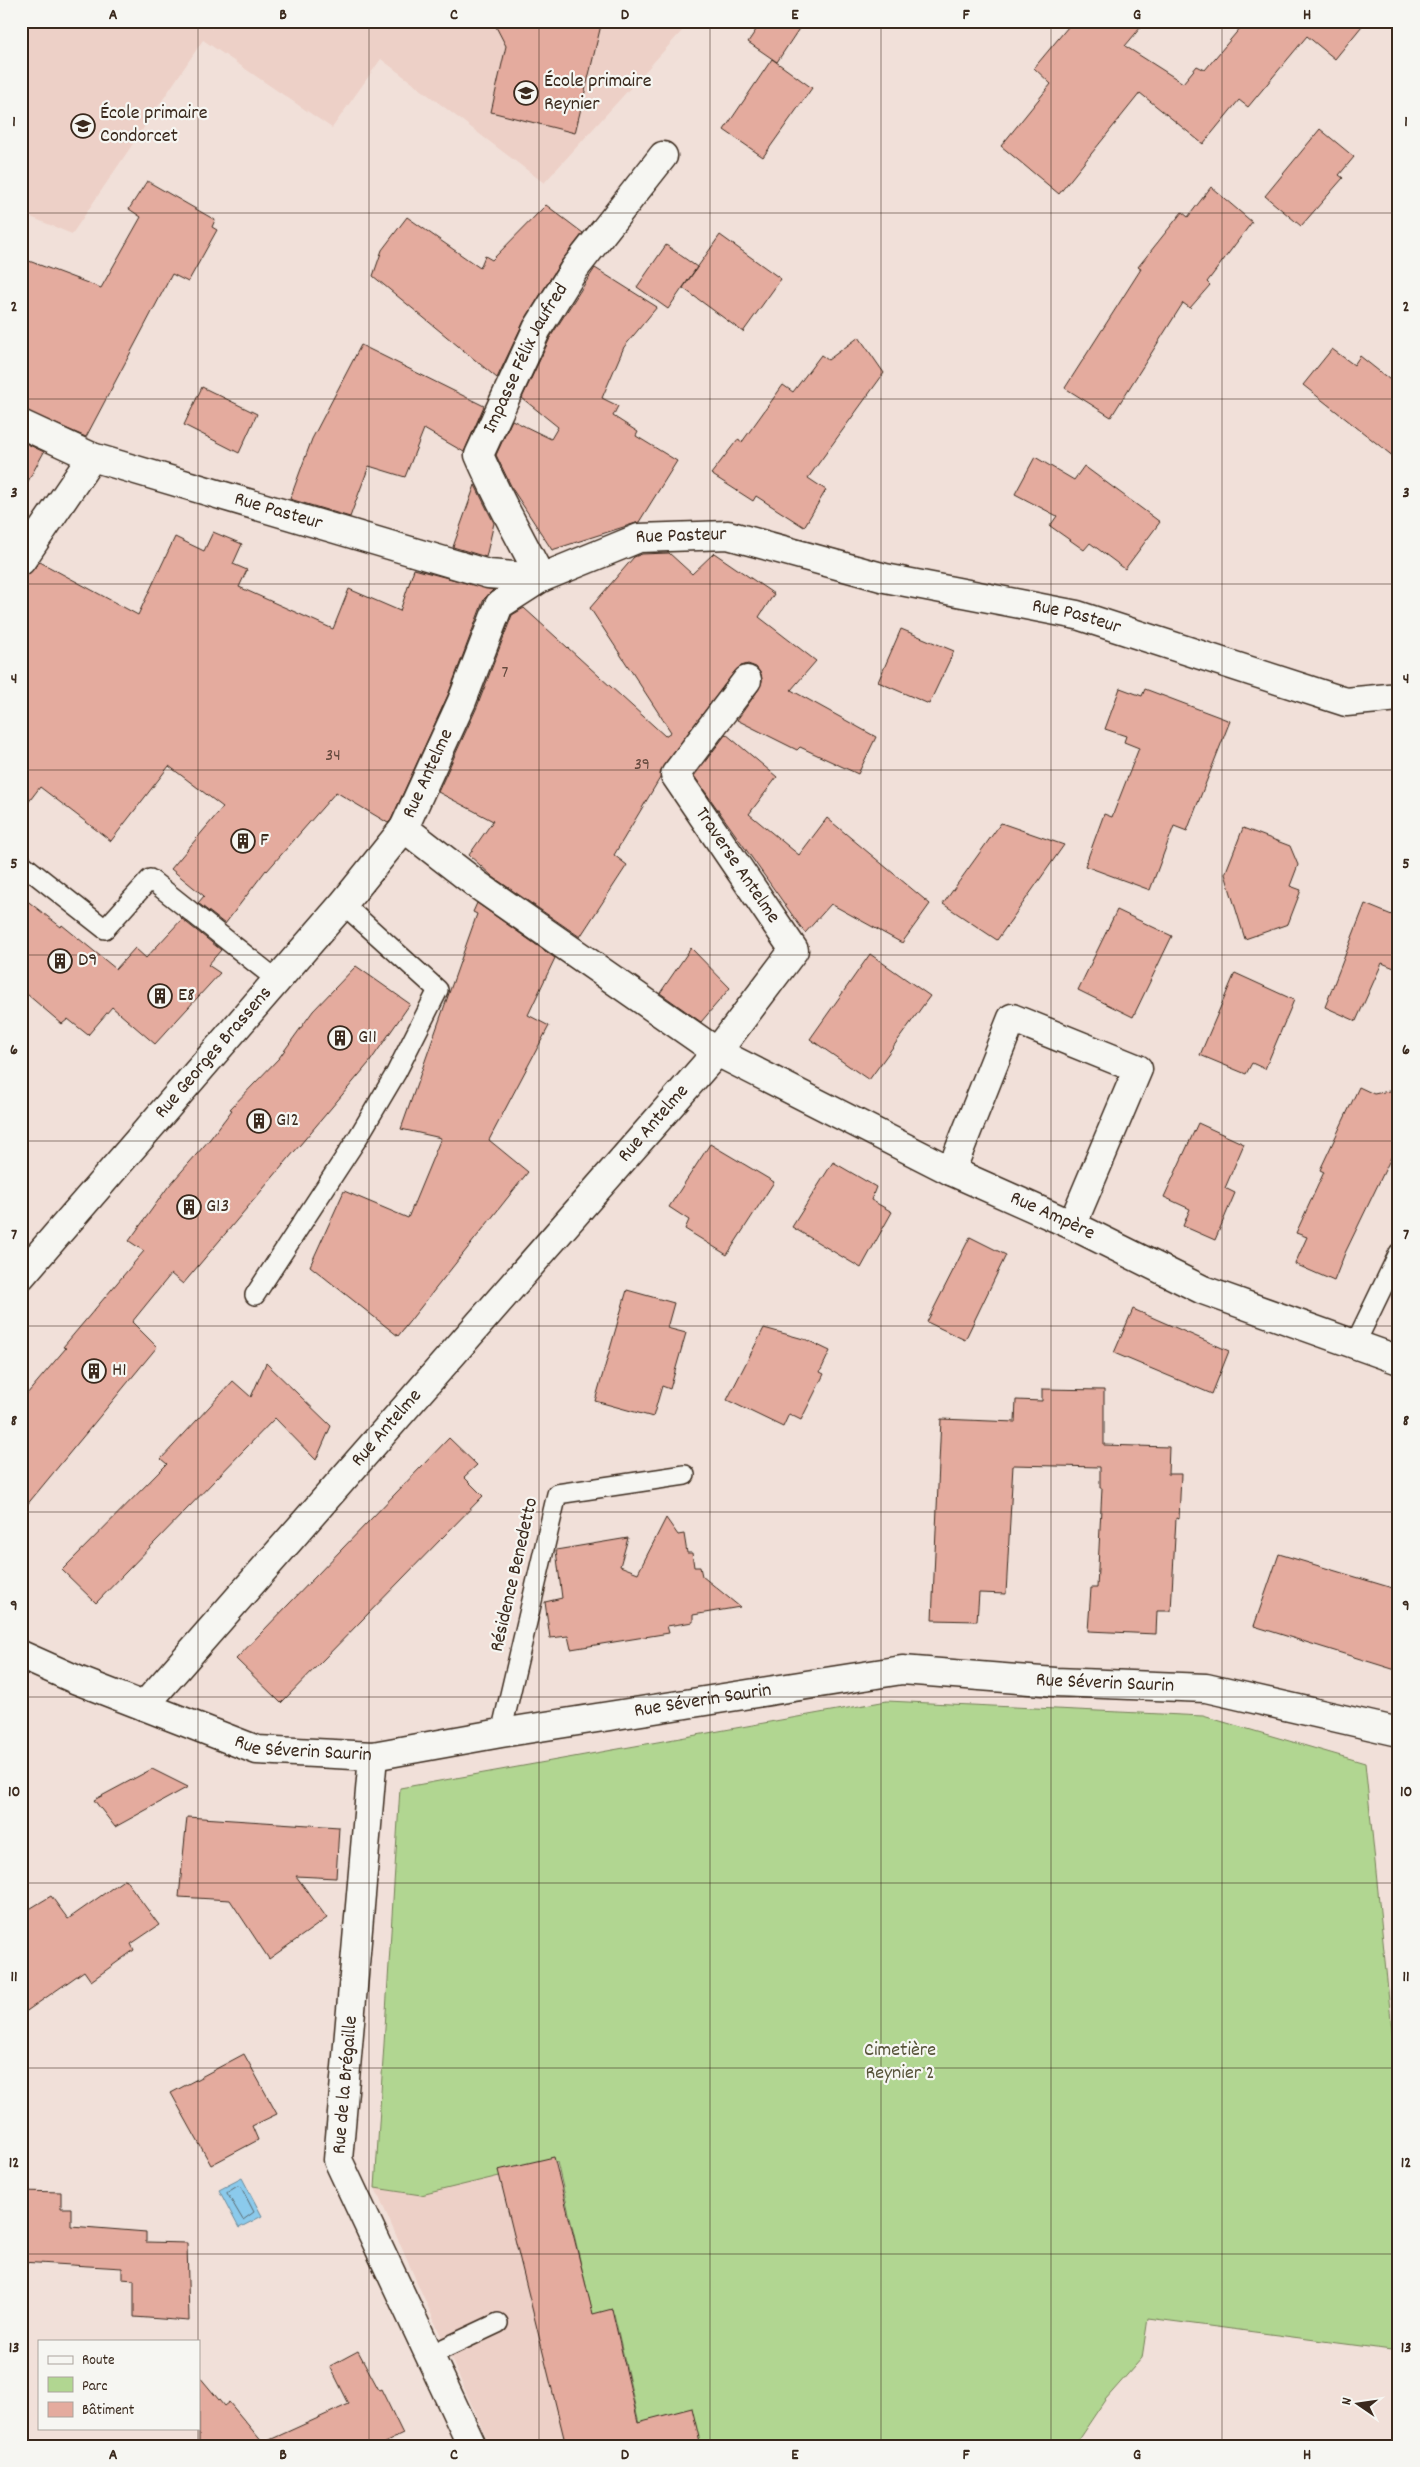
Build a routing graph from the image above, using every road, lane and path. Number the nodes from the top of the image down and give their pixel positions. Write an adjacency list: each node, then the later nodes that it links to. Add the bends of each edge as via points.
1 (663, 156): 5 (street, Impasse Félix Jaufred, via 575,268 537,330 479,454 495,494)
2 (21, 424): 3 (street, Rue Pasteur)
3 (92, 457): 4 (street); 5 (street, Rue Pasteur, via 488,574)
4 (21, 561)
5 (541, 578): 7 (street, Rue Pasteur, via 638,538 728,535 885,578 1077,615 1346,702); 8 (street, Rue Antelme, via 499,606 462,701)
6 (747, 680): 12 (street, Traverse Antelme, via 675,775 794,950)
7 (1399, 697)
8 (404, 828): 10 (street, Rue Georges Brassens); 12 (street, Rue Antelme, via 479,886)
9 (21, 863): 11 (lane, via 105,929 150,879)
10 (343, 904): 11 (street, Rue Georges Brassens); 17 (lane, via 438,990 391,1082)
11 (277, 980): 16 (street, Rue Georges Brassens)
12 (717, 1052): 13 (street, Rue Ampère); 22 (street, Rue Antelme)
13 (951, 1171): 14 (street, Rue Ampère); 14 (street, via 1012,1018 1138,1069)
14 (1072, 1225): 18 (street, Rue Ampère, via 1204,1290)
15 (1399, 1253): 18 (lane)
16 (21, 1276)
17 (255, 1295)
18 (1355, 1344): 19 (street, Rue Ampère)
19 (1399, 1360)
20 (685, 1475): 24 (lane, Résidence Benedetto, via 557,1494)
21 (21, 1655): 22 (street, Rue Séverin Saurin)
22 (144, 1706): 25 (street, Rue Séverin Saurin, via 257,1750)
23 (1399, 1732): 24 (street, Rue Séverin Saurin, via 1206,1688 1055,1682 902,1670)
24 (501, 1733): 25 (street, Rue Séverin Saurin)
25 (373, 1756): 27 (street, Rue de la Brégaille, via 338,2160)
26 (498, 2323): 27 (lane)
27 (430, 2355): 28 (street, Rue de la Brégaille)
28 (472, 2446)

